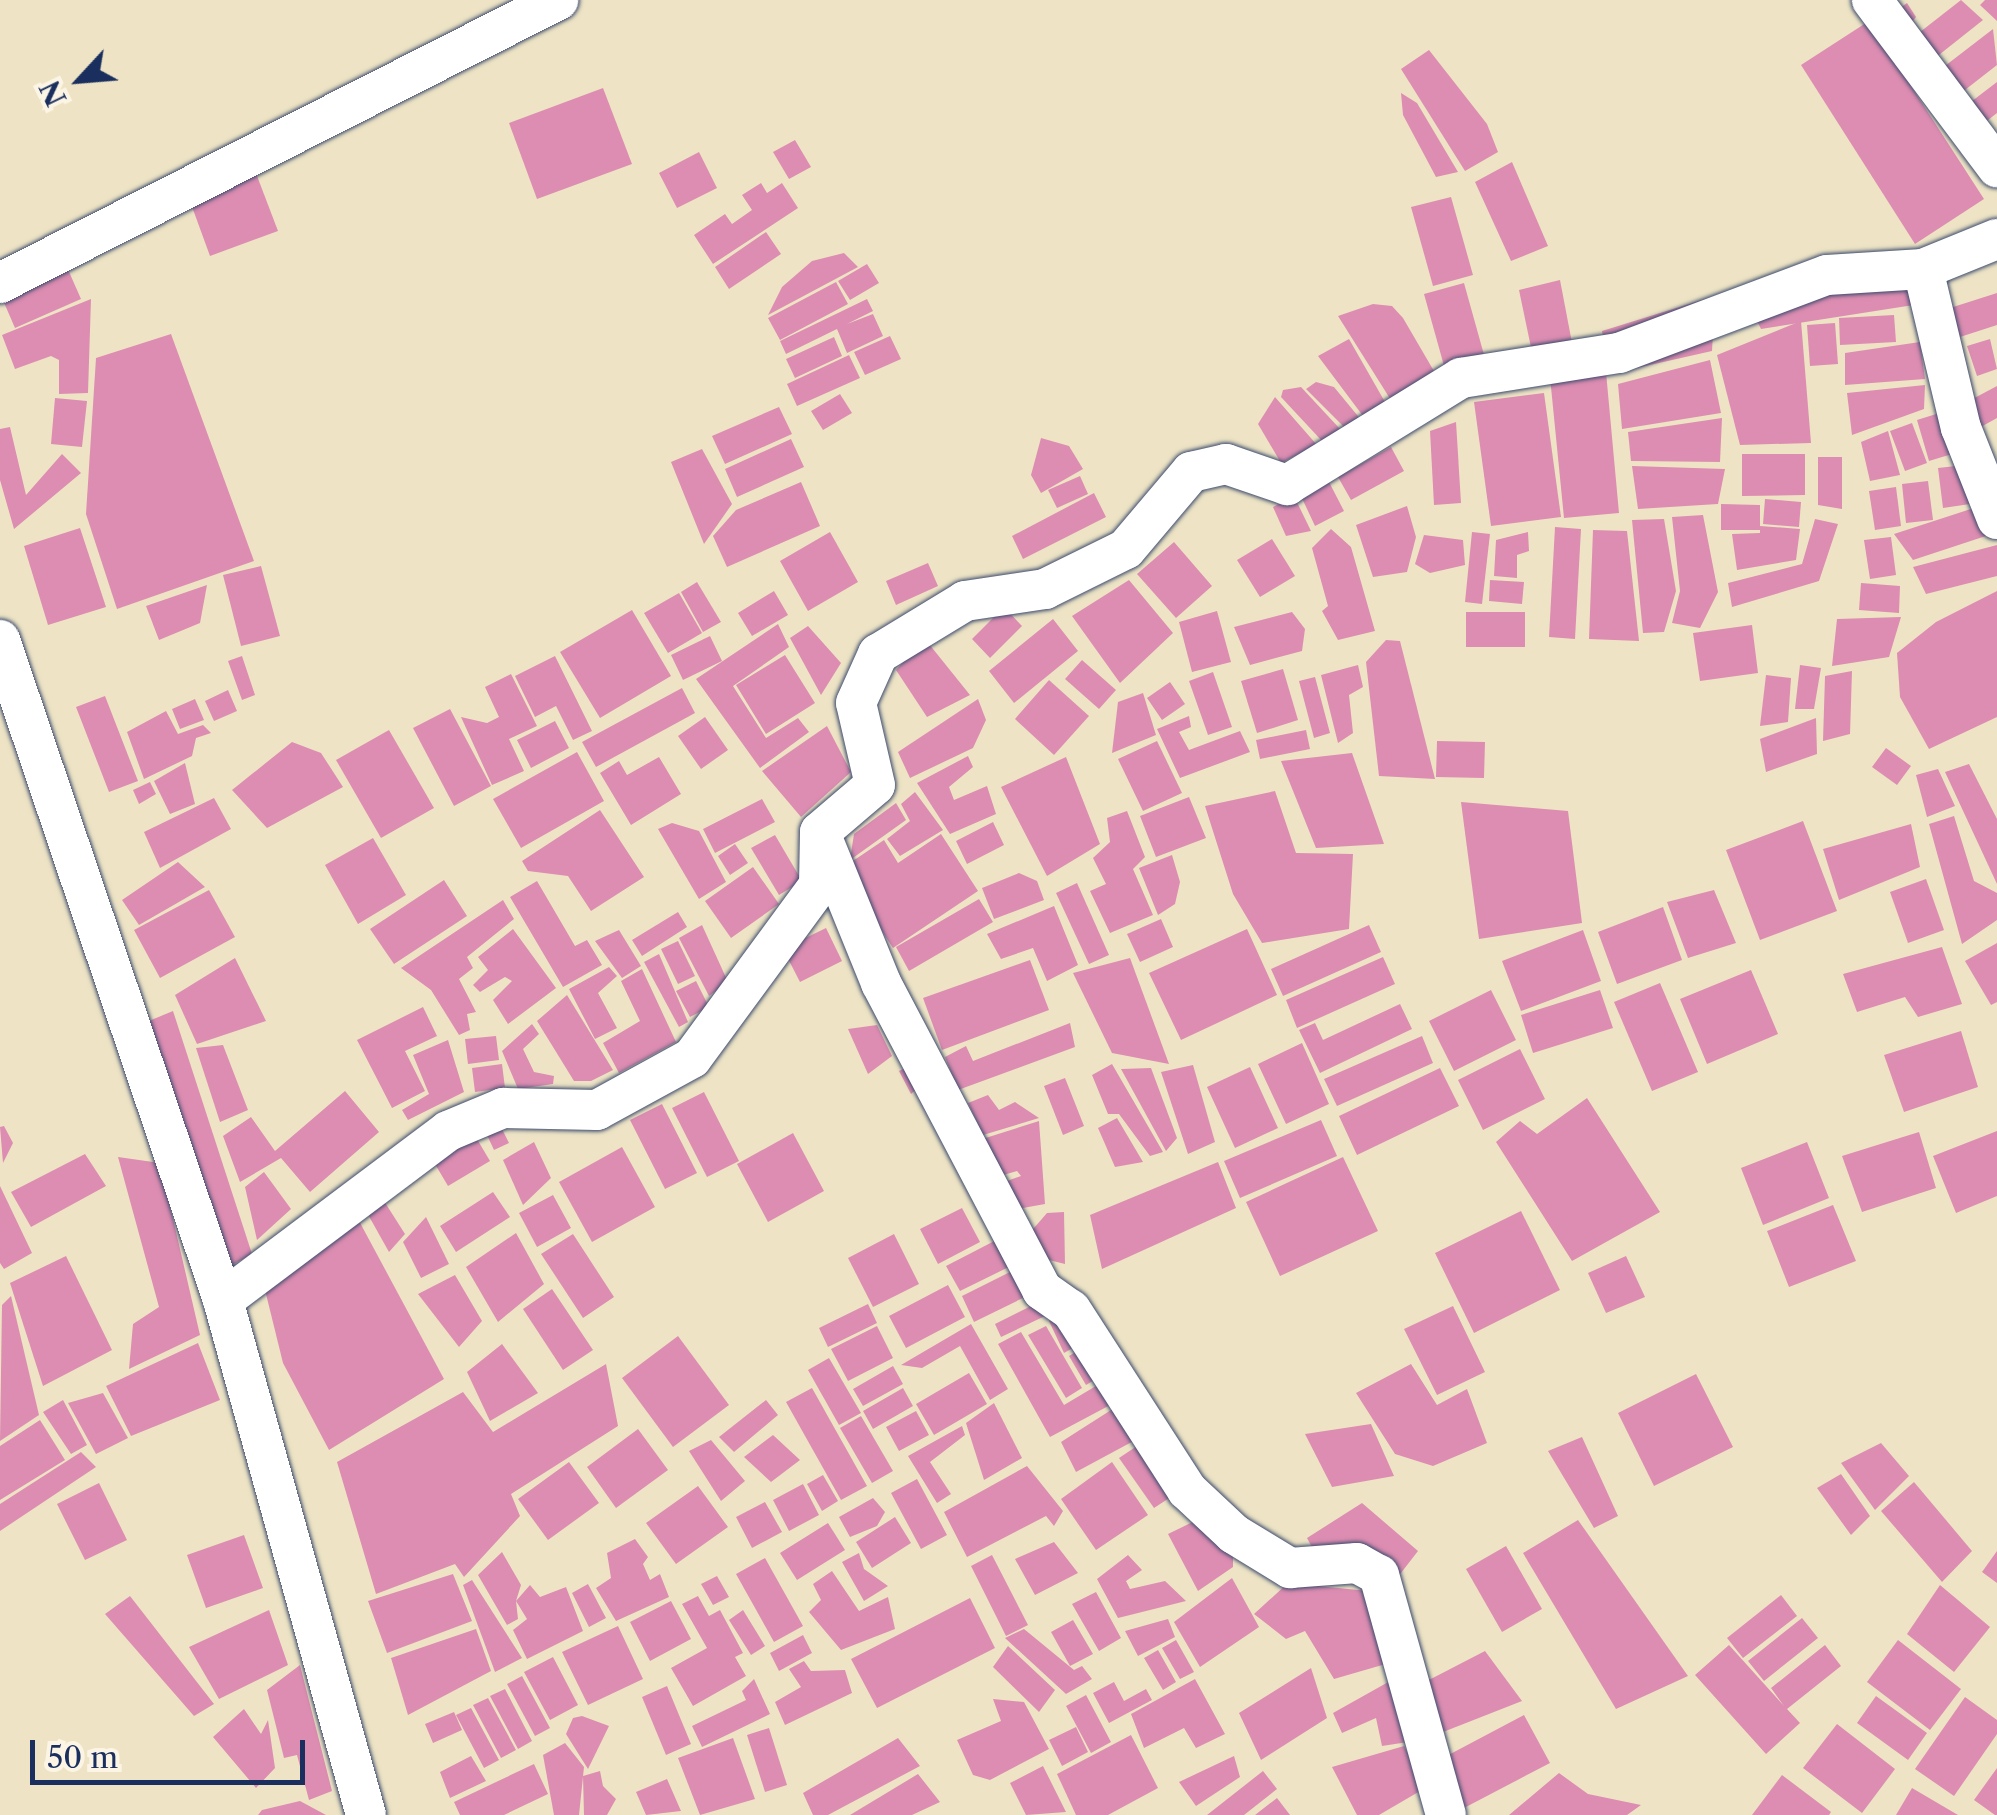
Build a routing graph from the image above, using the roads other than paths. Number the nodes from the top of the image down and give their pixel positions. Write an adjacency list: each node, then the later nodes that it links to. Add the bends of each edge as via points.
1 (558, 0): 6 (street)
2 (1872, 0): 3 (street)
3 (1997, 167)
4 (1997, 240): 5 (street)
5 (1922, 270): 7 (street, via 1961,428); 9 (street, via 1827,275 1619,352 1460,378 1287,484 1226,464 1192,472 1126,550 1046,589 965,600 878,654 856,703 875,786)
6 (0, 283)
7 (1997, 519)
8 (0, 640): 10 (street)
9 (820, 832): 10 (street, via 819,885 692,1058 598,1110 503,1108 448,1130); 12 (street, via 882,983 1042,1290 1072,1310 1187,1490 1234,1534 1290,1568 1357,1563 1379,1575)
10 (223, 1300): 11 (street)
11 (359, 1812)
12 (1446, 1815)

